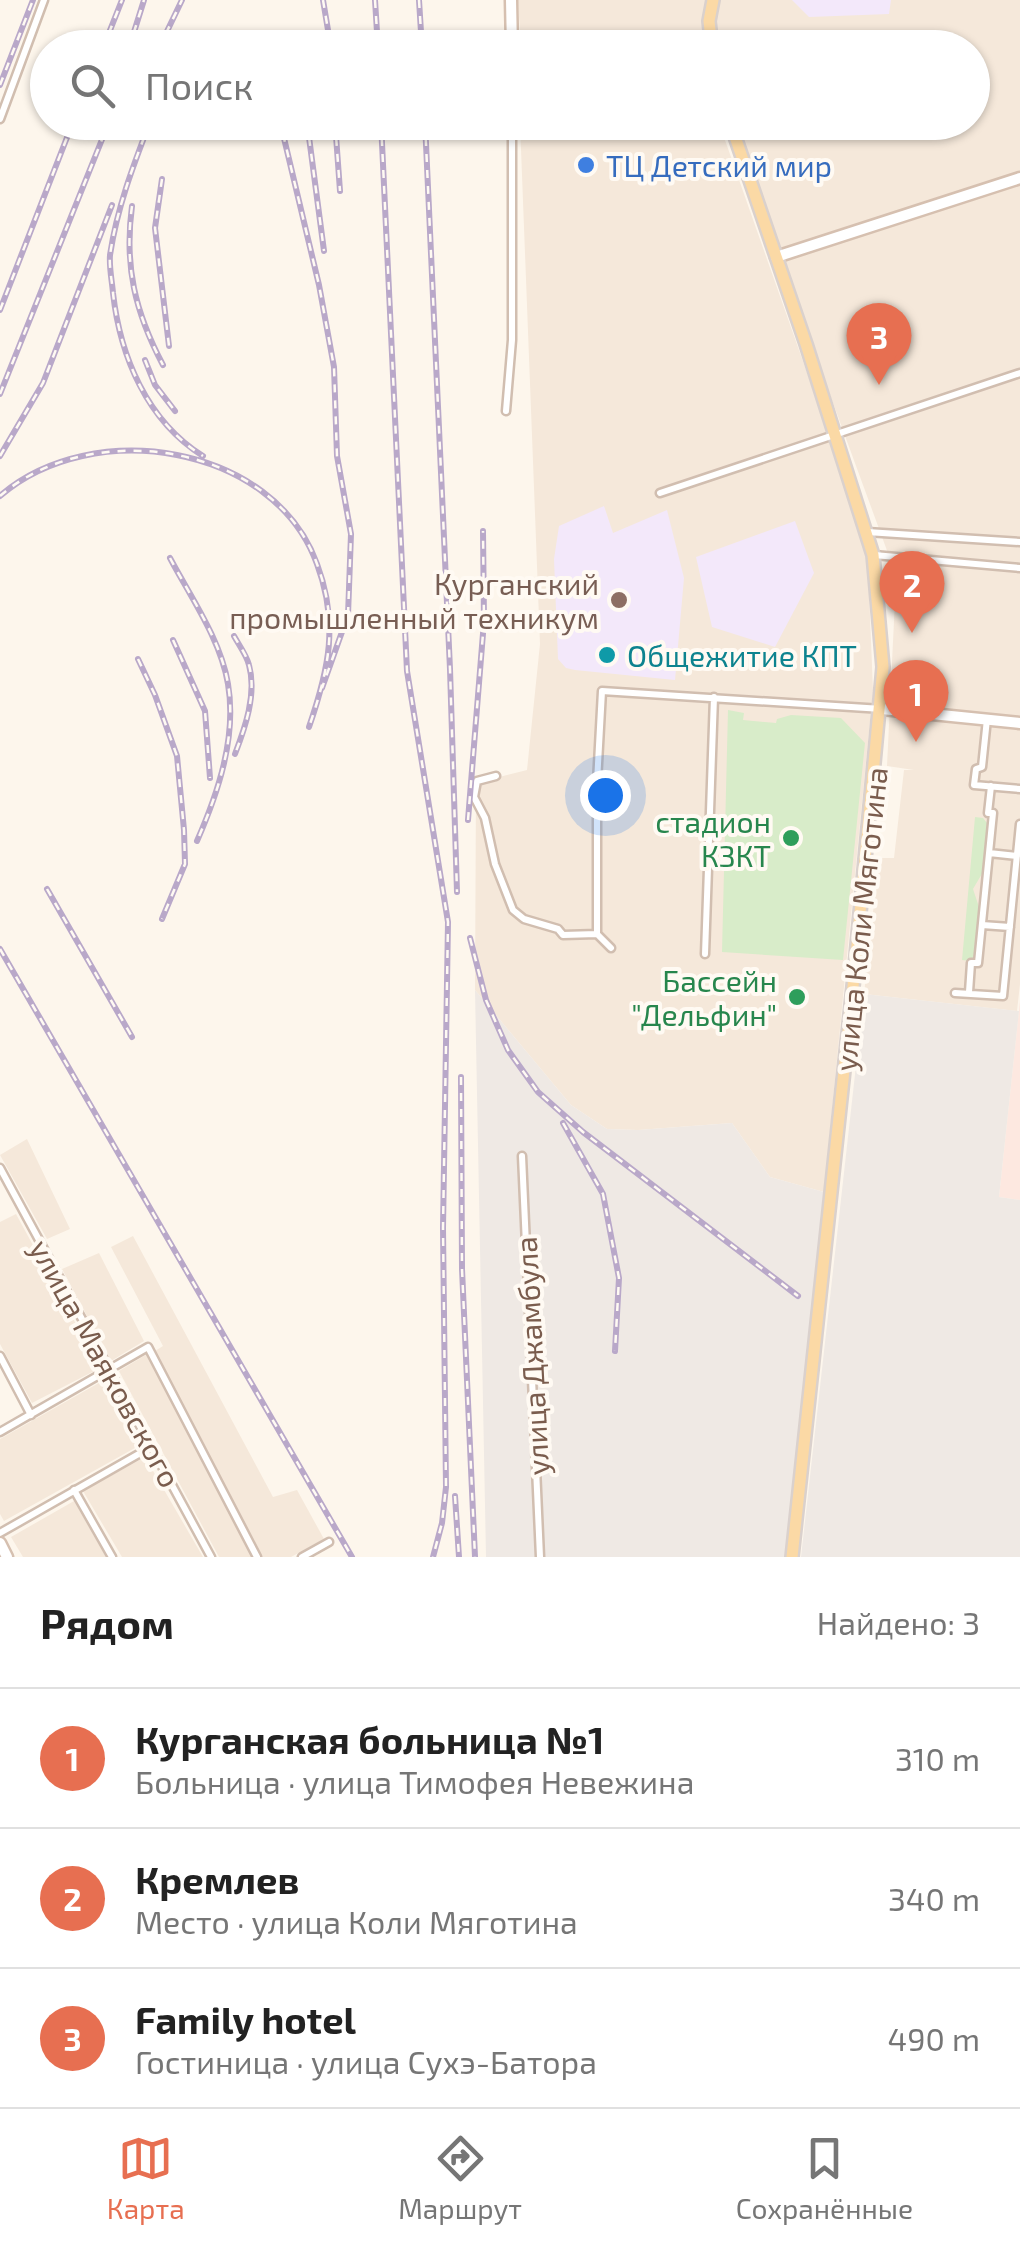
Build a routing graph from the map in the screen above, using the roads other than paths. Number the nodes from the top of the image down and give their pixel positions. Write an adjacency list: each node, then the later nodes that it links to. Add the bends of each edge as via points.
1 (44, 0): 4 (street)
2 (511, 0): 5 (street)
3 (714, 0): 6 (main road)
4 (33, 30)
5 (512, 30)
6 (711, 30)
7 (30, 38): 8 (street)
8 (0, 119)
9 (512, 140): 14 (street)
10 (736, 140): 12 (main road, улица Коли Мяготина)
11 (1020, 178): 12 (street)
12 (776, 257): 15 (main road, улица Коли Мяготина)
13 (1020, 374): 15 (street)
14 (506, 411)
15 (834, 435): 16 (street); 17 (main road, улица Коли Мяготина)
16 (660, 493)
17 (866, 532): 18 (street); 19 (main road, улица Коли Мяготина)
18 (1020, 542)
19 (873, 555): 20 (street); 22 (main road, улица Коли Мяготина)
20 (1020, 568)
21 (714, 697): 22 (street); 33 (street, via 602,691); 35 (street)
22 (882, 709): 23 (street); 55 (main road, улица Коли Мяготина)
23 (987, 720): 24 (street); 26 (street, via 974,785)
24 (1020, 723)
25 (496, 776): 33 (street, via 477,781 474,797 512,910 563,935)
26 (991, 786): 27 (street); 29 (street)
27 (1020, 789)
28 (1020, 824): 30 (street)
29 (989, 853): 30 (street); 31 (street)
30 (1017, 856): 32 (street)
31 (982, 924): 32 (street); 37 (street)
32 (1010, 927): 37 (street, via 1003,996)
33 (597, 934): 34 (street)
34 (611, 948)
35 (704, 954)
36 (955, 992): 37 (street)
37 (968, 992)
38 (522, 1156): 54 (street, улица Джамбула)
39 (0, 1168): 41 (street, улица Маяковского)
40 (0, 1356): 42 (street)
41 (110, 1370): 42 (street); 44 (street, улица Маяковского); 52 (street, via 148,1347)
42 (31, 1415): 43 (street)
43 (0, 1432)
44 (151, 1446): 45 (street); 51 (street, улица Маяковского)
45 (74, 1490): 46 (street); 50 (street)
46 (0, 1533)
47 (329, 1542): 53 (street)
48 (0, 1543): 49 (street)
49 (7, 1557)
50 (112, 1557)
51 (212, 1557)
52 (257, 1557)
53 (302, 1557)
54 (540, 1557)
55 (792, 1557)

